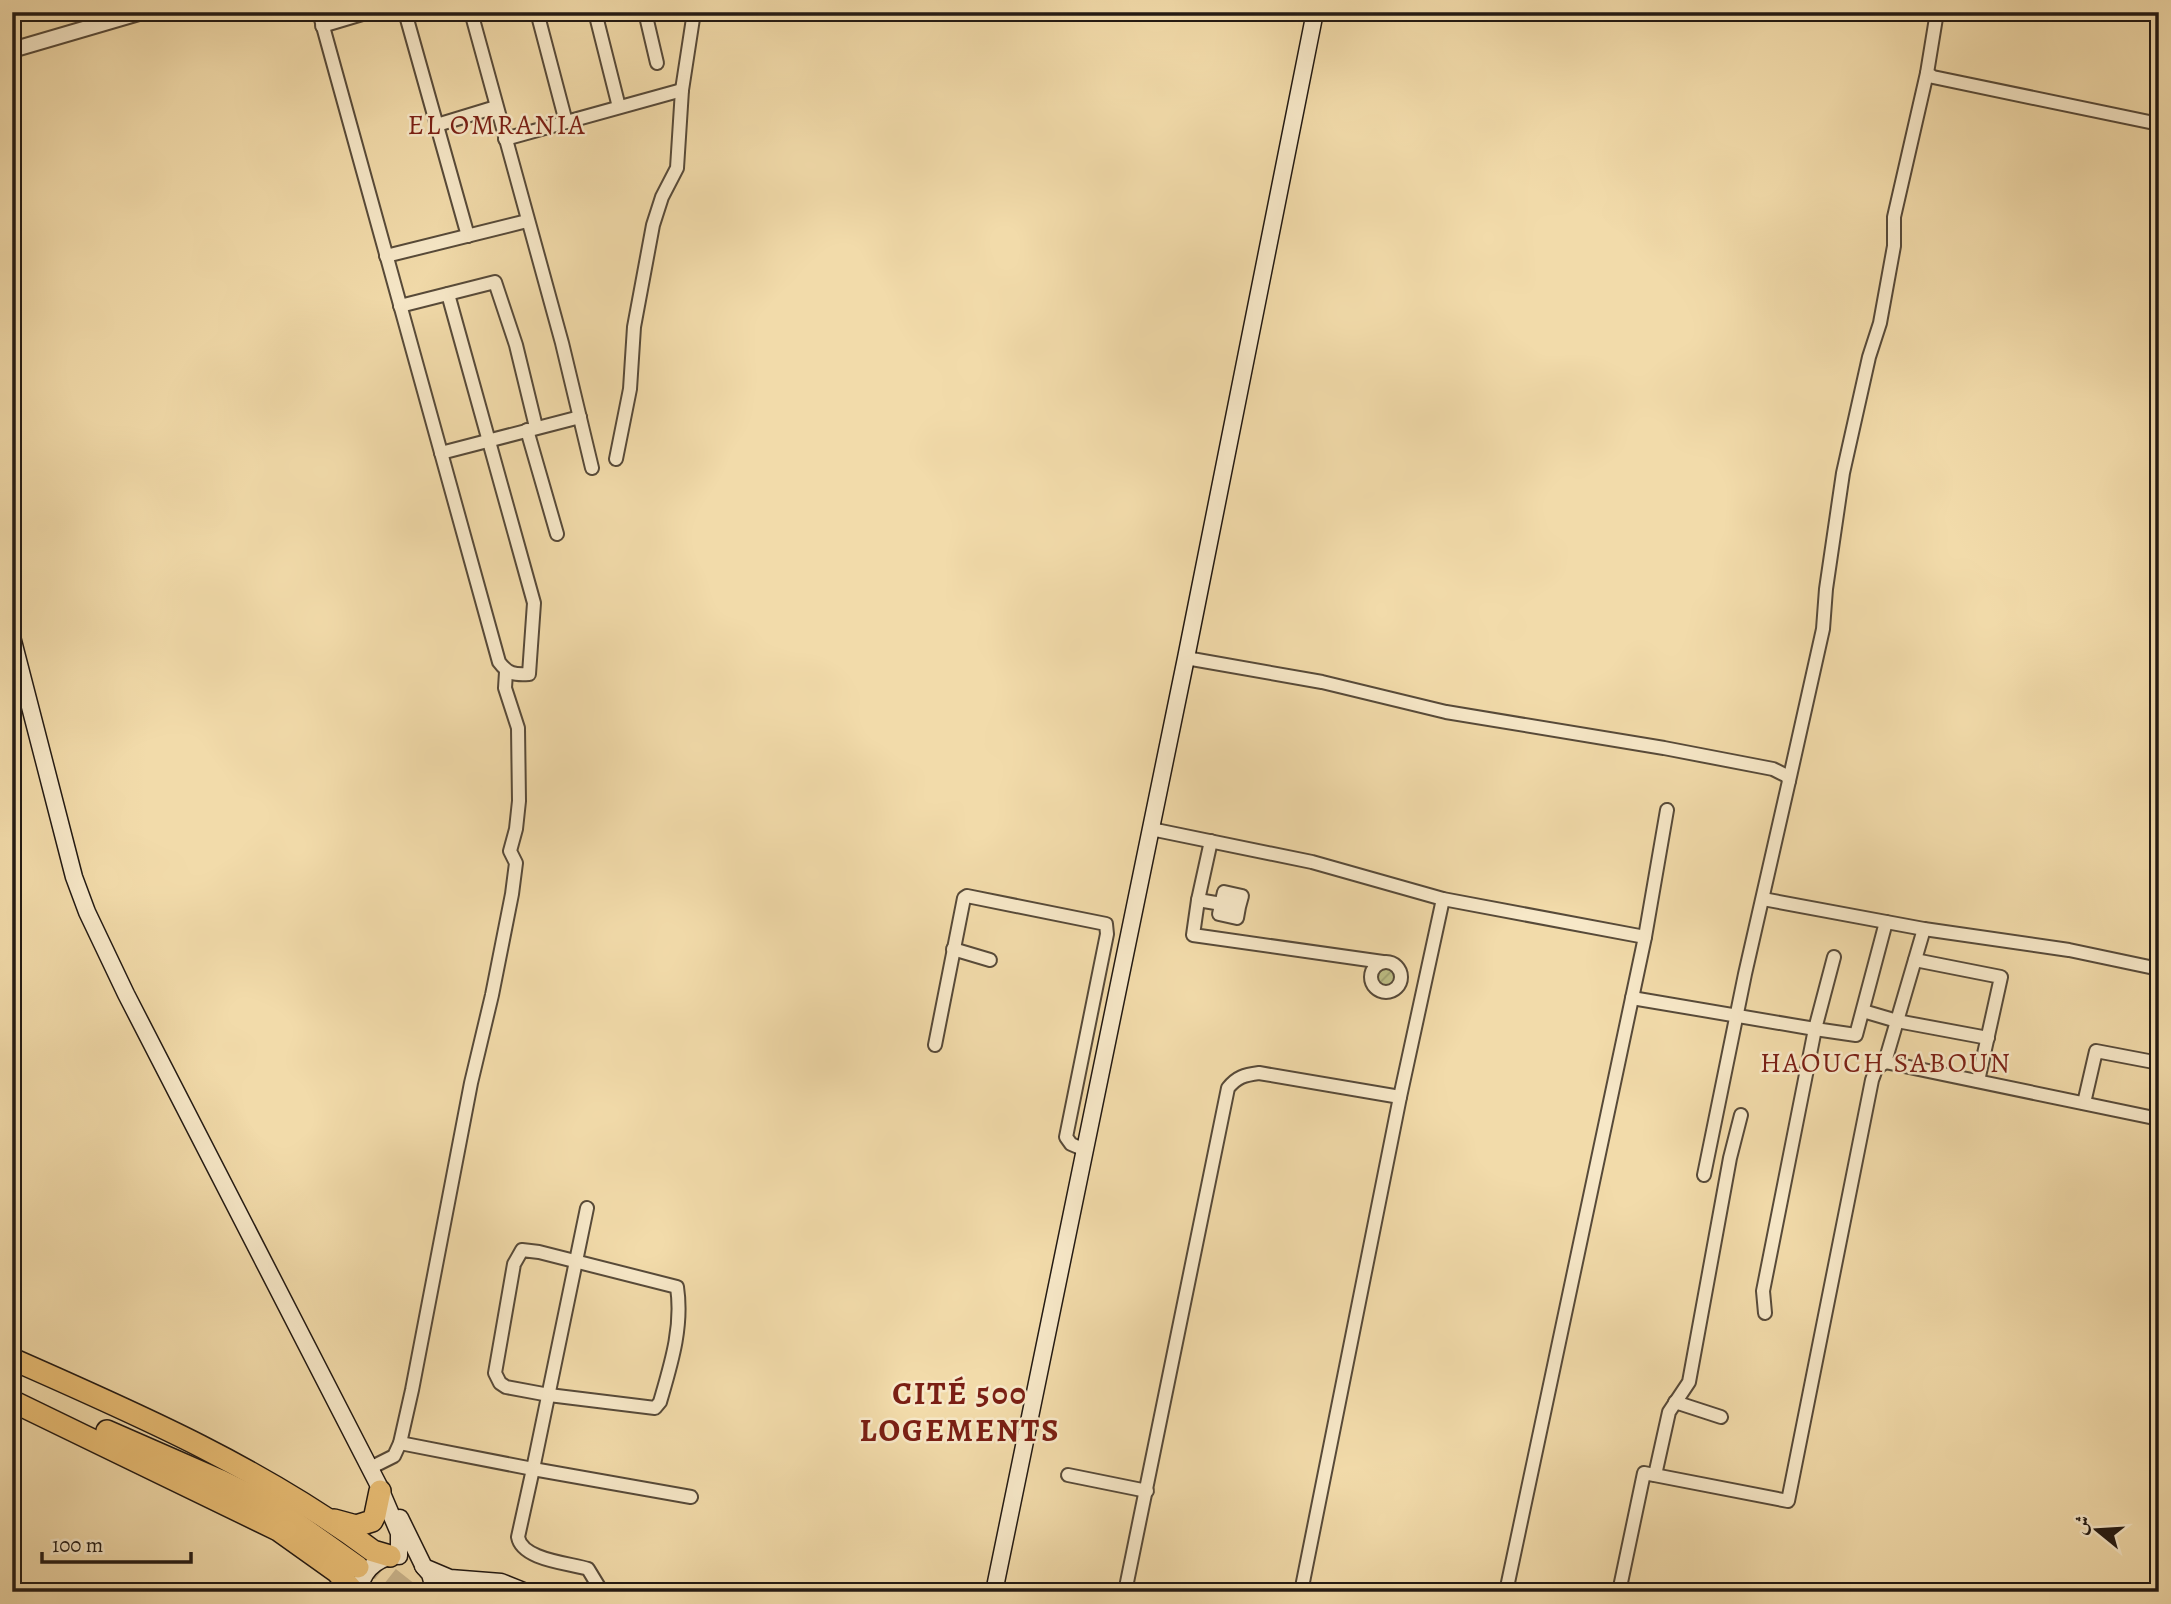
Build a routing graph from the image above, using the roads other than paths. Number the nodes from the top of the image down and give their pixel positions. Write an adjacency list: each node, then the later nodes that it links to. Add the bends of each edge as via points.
1 (142, 12): 13 (street)
2 (318, 12): 12 (street)
3 (369, 12): 12 (street)
4 (405, 12): 21 (street)
5 (471, 12): 17 (street)
6 (537, 12): 19 (street)
7 (595, 12): 18 (street)
8 (645, 12): 14 (street)
9 (694, 12): 16 (street)
10 (1315, 12): 36 (main road)
11 (1937, 12): 15 (street)
12 (322, 26): 25 (street)
13 (12, 50)
14 (657, 63)
15 (1927, 73): 20 (street); 38 (street, via 1894,217 1880,323 1843,473 1823,629)
16 (682, 90): 18 (street); 32 (street, via 677,169 653,225)
17 (496, 107): 21 (street); 22 (street)
18 (619, 107): 19 (street)
19 (566, 122): 22 (street)
20 (2159, 124)
21 (437, 125): 24 (street)
22 (505, 139): 23 (street)
23 (527, 221): 24 (street); 28 (street)
24 (468, 236): 25 (street)
25 (386, 256): 27 (street)
26 (448, 294): 27 (street); 29 (street, via 495,282 516,345); 30 (street)
27 (400, 306): 31 (street)
28 (580, 417): 29 (street); 33 (street)
29 (532, 428): 30 (street); 34 (street)
30 (489, 441): 31 (street); 37 (street, via 534,603 529,674)
31 (441, 453): 37 (street, via 499,662)
32 (616, 459)
33 (593, 468)
34 (557, 534)
35 (12, 637): 82 (main road, via 87,912)
36 (1186, 658): 38 (street, via 1322,682 1446,712 1773,769 1784,773); 40 (main road)
37 (506, 672): 81 (street, via 505,688 518,728 519,801 510,851 516,863)
38 (1789, 782): 43 (street)
39 (1667, 810): 48 (street)
40 (1151, 830): 41 (street); 69 (main road)
41 (1211, 841): 42 (street, via 1312,862); 44 (street)
42 (1443, 899): 48 (street); 65 (street)
43 (1763, 899): 46 (street); 57 (street)
44 (1198, 900): 45 (street, via 1222,904 1219,914 1237,918); 53 (street, via 1193,935)
45 (1239, 907)
46 (1886, 922): 47 (street); 56 (street)
47 (1924, 929): 52 (street); 54 (street, via 2069,950)
48 (1645, 937): 55 (street)
49 (953, 949): 51 (street); 61 (street); 69 (street, via 962,901 967,896 1106,924 1066,1137)
50 (1834, 957): 59 (street)
51 (990, 960)
52 (1915, 960): 58 (street); 60 (street, via 2001,977)
53 (1383, 962)
54 (2159, 969)
55 (1632, 998): 57 (street); 102 (street)
56 (1863, 1011): 58 (street); 59 (street, via 1856,1035)
57 (1736, 1016): 59 (street); 70 (street)
58 (1897, 1021): 60 (street); 62 (street)
59 (1815, 1029): 73 (street, via 1763,1291)
60 (1988, 1038): 64 (street)
61 (935, 1045)
62 (1885, 1062): 64 (street); 85 (street, via 1872,1080 1788,1500)
63 (2159, 1063): 66 (street, via 2096,1051)
64 (1978, 1081): 66 (street)
65 (1400, 1097): 87 (street, via 1259,1073 1244,1075 1228,1088); 101 (street)
66 (2084, 1103): 68 (street)
67 (1741, 1115): 79 (street, via 1689,1382)
68 (2159, 1119)
69 (1085, 1150): 99 (main road)
70 (1704, 1175)
71 (587, 1208): 72 (street)
72 (576, 1261): 77 (street); 77 (street, via 522,1250 514,1264 495,1373 506,1387); 77 (street, via 677,1287 680,1306 675,1347 655,1408)
73 (1765, 1313)
74 (12, 1359): 89 (highway, via 221,1456)
75 (12, 1373): 76 (highway, via 284,1498 362,1562 272,1506)
76 (12, 1389)
77 (549, 1395): 83 (street)
78 (12, 1401): 93 (highway, via 278,1530 337,1572)
79 (1675, 1402): 80 (street); 85 (street)
80 (1721, 1417)
81 (400, 1443): 82 (street, via 394,1456); 83 (street)
82 (370, 1468): 86 (main road)
83 (533, 1469): 88 (street); 98 (street, via 519,1544 549,1560 588,1569)
84 (1068, 1475): 87 (street)
85 (1655, 1475): 103 (street, via 1644,1473)
86 (379, 1488): 89 (highway, via 375,1515 365,1525); 90 (main road, via 399,1533); 91 (main road, via 385,1491)
87 (1147, 1491): 100 (street)
88 (691, 1497)
89 (324, 1517): 90 (highway, via 373,1551)
90 (395, 1556): 91 (main road, via 408,1557); 94 (main road, via 373,1564)
91 (424, 1567): 92 (main road, via 450,1578); 95 (main road)
92 (501, 1582): 96 (main road); 97 (main road)
93 (354, 1592)
94 (359, 1592)
95 (435, 1592)
96 (444, 1592)
97 (526, 1592)
98 (602, 1592)
99 (994, 1592)
100 (1125, 1592)
101 (1301, 1592)
102 (1506, 1592)
103 (1619, 1592)

